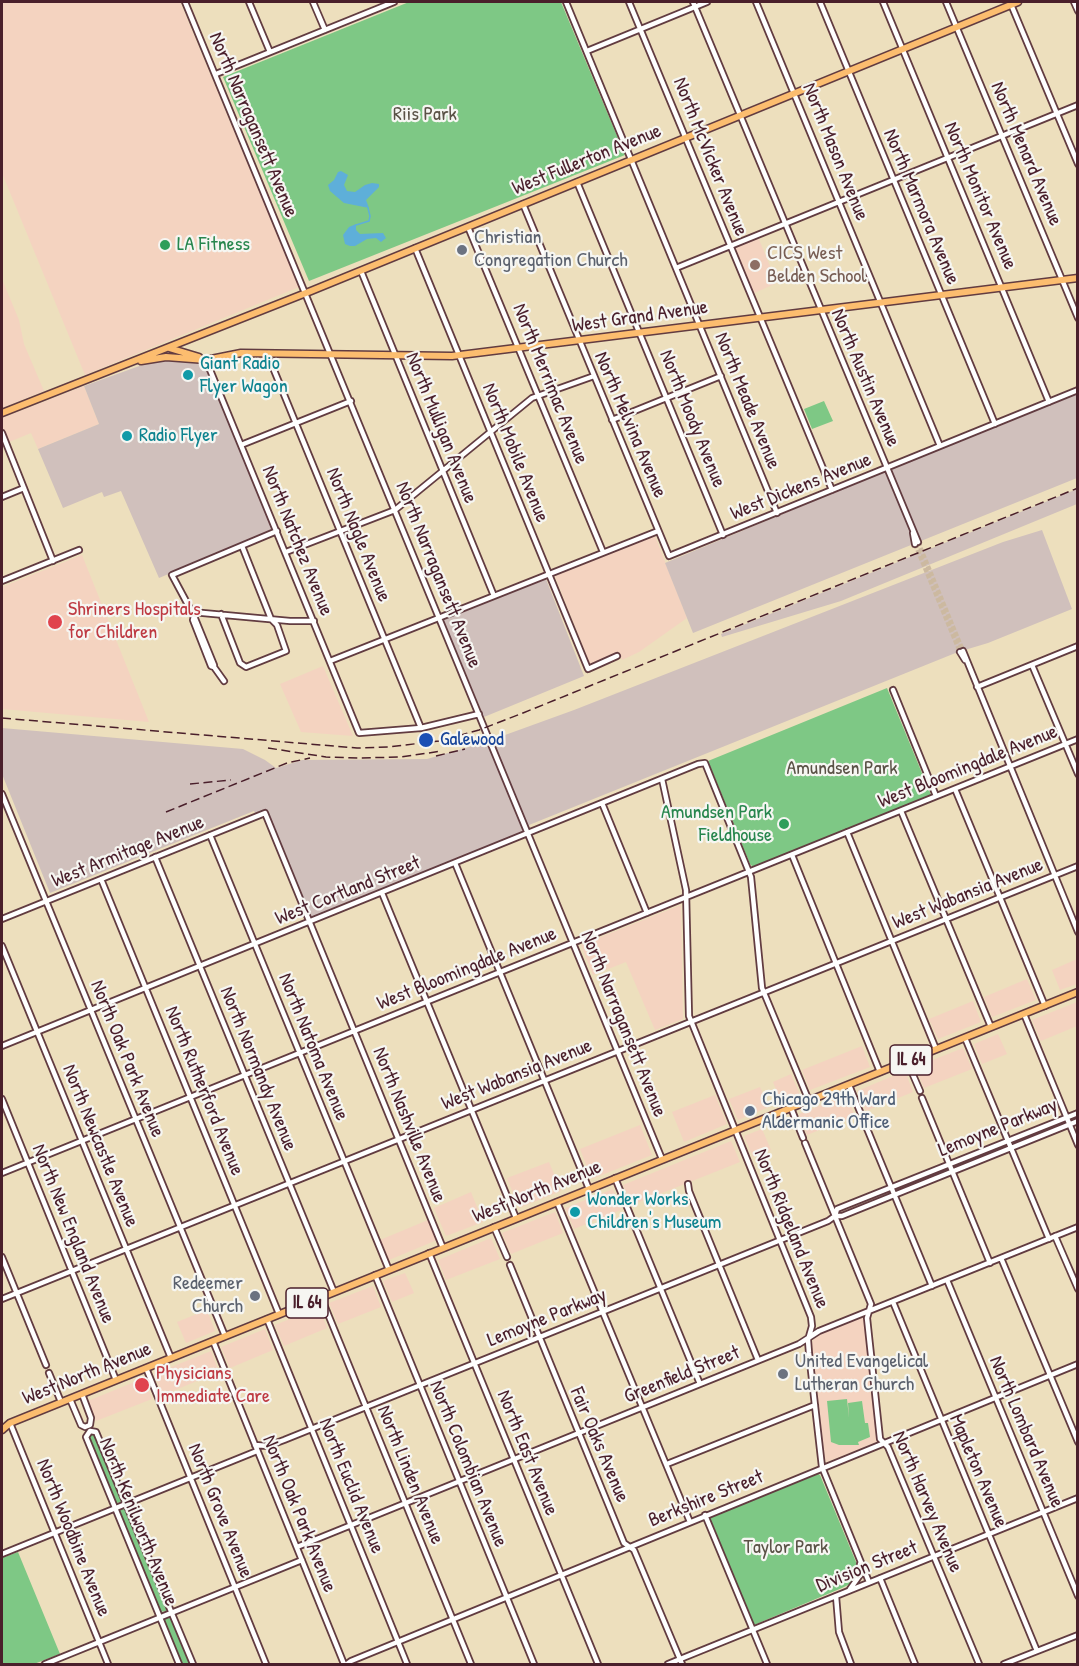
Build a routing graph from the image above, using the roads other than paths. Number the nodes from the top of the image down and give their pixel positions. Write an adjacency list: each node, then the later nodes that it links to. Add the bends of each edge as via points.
1 (185, 2): 26 (street, North Narragansett Avenue)
2 (249, 2): 24 (street)
3 (313, 2): 21 (street)
4 (376, 2): 17 (street)
5 (394, 2): 17 (street)
6 (566, 2): 23 (street, North Meade Avenue)
7 (629, 2): 20 (street, North McVicker Avenue)
8 (707, 2): 16 (street)
9 (756, 2): 27 (street, North Mason Avenue)
10 (820, 2): 25 (street, North Marmora Avenue)
11 (883, 2): 22 (street, North Monitor Avenue)
12 (946, 2): 19 (street, North Menard Avenue)
13 (1018, 2): 15 (main road, West Fullerton Avenue)
14 (1074, 2): 18 (street)
15 (1011, 3): 19 (main road, West Fullerton Avenue); 29 (street)
16 (694, 4): 20 (street); 30 (street, North Austin Avenue)
17 (378, 8): 21 (street)
18 (1077, 10)
19 (957, 27): 22 (main road, West Fullerton Avenue); 31 (street, North Menard Avenue)
20 (641, 29): 23 (street); 32 (street, North McVicker Avenue)
21 (325, 30): 24 (street)
22 (903, 49): 25 (main road, West Fullerton Avenue); 33 (street, North Monitor Avenue)
23 (586, 51): 34 (street, North Meade Avenue)
24 (270, 52): 26 (street)
25 (849, 71): 27 (main road, West Fullerton Avenue); 36 (street, North Marmora Avenue)
26 (216, 74): 49 (street, North Narragansett Avenue)
27 (794, 93): 30 (main road, West Fullerton Avenue); 38 (street, North Mason Avenue)
28 (1077, 105): 29 (street)
29 (1057, 113): 31 (street); 35 (street)
30 (740, 116): 32 (main road, West Fullerton Avenue); 40 (street, North Austin Avenue)
31 (1002, 136): 33 (street); 47 (street, North Menard Avenue)
32 (686, 138): 34 (main road, West Fullerton Avenue); 42 (street, North McVicker Avenue)
33 (948, 158): 36 (street); 48 (street, North Monitor Avenue)
34 (632, 160): 37 (main road, West Fullerton Avenue); 44 (street, North Meade Avenue)
35 (1077, 164)
36 (894, 180): 38 (street); 50 (street, North Marmora Avenue)
37 (577, 182): 39 (main road, West Fullerton Avenue); 56 (street, North Moody Avenue)
38 (839, 202): 40 (street); 51 (street, North Mason Avenue)
39 (523, 204): 41 (main road, West Fullerton Avenue); 58 (street, North Melvina Avenue)
40 (785, 224): 42 (street); 52 (street, North Austin Avenue)
41 (468, 227): 43 (main road, West Fullerton Avenue); 60 (street, North Merrimac Avenue)
42 (731, 246): 44 (street); 53 (street, North McVicker Avenue)
43 (415, 248): 45 (main road, West Fullerton Avenue); 65 (street, North Mobile Avenue)
44 (676, 268): 55 (street, North Meade Avenue)
45 (361, 271): 49 (main road, West Fullerton Avenue); 64 (street, North Mulligan Avenue)
46 (1077, 278): 47 (main road, West Grand Avenue)
47 (1062, 280): 48 (main road, West Grand Avenue); 54 (street, North Menard Avenue)
48 (1002, 288): 50 (main road, West Grand Avenue); 74 (street, North Monitor Avenue)
49 (307, 293): 57 (main road, West Fullerton Avenue); 62 (street, North Narragansett Avenue)
50 (941, 295): 51 (main road, West Grand Avenue); 78 (street, North Marmora Avenue)
51 (880, 303): 52 (main road, West Grand Avenue); 82 (street, North Mason Avenue)
52 (820, 310): 53 (main road, West Grand Avenue); 83 (street, North Austin Avenue)
53 (760, 318): 55 (main road, West Grand Avenue); 86 (street, North McVicker Avenue)
54 (1077, 318)
55 (700, 325): 56 (main road, West Grand Avenue); 69 (street, North Meade Avenue)
56 (640, 333): 58 (main road, West Grand Avenue); 72 (street, North Moody Avenue)
57 (193, 338): 59 (main road, West Fullerton Avenue); 63 (main road, via 189,348)
58 (580, 342): 60 (main road, West Grand Avenue); 68 (street, North Melvina Avenue)
59 (168, 348): 63 (main road); 67 (main road, West Grand Avenue)
60 (519, 349): 65 (main road, West Grand Avenue); 71 (street, North Merrimac Avenue)
61 (269, 353): 62 (main road, West Grand Avenue); 66 (main road, West Grand Avenue, via 241,353); 77 (street, North Nagle Avenue)
62 (332, 354): 64 (main road, West Grand Avenue); 73 (street, North Narragansett Avenue)
63 (194, 355): 66 (main road)
64 (396, 356): 65 (main road, West Grand Avenue); 84 (street, North Mulligan Avenue)
65 (458, 356): 80 (street, North Mobile Avenue)
66 (206, 360): 67 (main road, West Grand Avenue, via 166,357); 81 (street, North Natchez Avenue)
67 (129, 363): 75 (main road, West Grand Avenue)
68 (594, 376): 71 (street); 76 (street, North Melvina Avenue)
69 (721, 376): 72 (street); 89 (street, North Meade Avenue)
70 (1077, 390): 74 (street, West Dickens Avenue)
71 (538, 394): 80 (street); 98 (street, North Merrimac Avenue)
72 (667, 398): 76 (street); 93 (street, North Moody Avenue)
73 (351, 401): 77 (street); 88 (street, North Narragansett Avenue)
74 (1049, 402): 78 (street, West Dickens Avenue)
75 (2, 413)
76 (612, 420): 92 (street, North Melvina Avenue)
77 (296, 423): 81 (street); 91 (street, North Nagle Avenue)
78 (995, 424): 82 (street, West Dickens Avenue)
79 (2, 433): 85 (street)
80 (491, 434): 84 (street); 101 (street, North Mobile Avenue)
81 (242, 445): 90 (street, North Natchez Avenue)
82 (940, 446): 83 (street, West Dickens Avenue)
83 (886, 468): 86 (street, West Dickens Avenue); 94 (street, North Austin Avenue)
84 (443, 472): 88 (street); 103 (street, North Mulligan Avenue)
85 (24, 488): 87 (street); 100 (street)
86 (832, 490): 89 (street, West Dickens Avenue)
87 (2, 497)
88 (395, 510): 91 (street); 106 (street, North Narragansett Avenue)
89 (777, 513): 93 (street, West Dickens Avenue)
90 (278, 531): 95 (street); 97 (street, North Natchez Avenue)
91 (340, 531): 97 (street); 109 (street, North Nagle Avenue)
92 (658, 531): 98 (street); 99 (street, North Melvina Avenue)
93 (723, 534): 99 (street, West Dickens Avenue)
94 (917, 543)
95 (244, 545): 104 (street, via 172,574); 107 (street)
96 (79, 550): 100 (street)
97 (286, 552): 108 (street, North Natchez Avenue)
98 (603, 552): 101 (street)
99 (669, 556)
100 (53, 561): 102 (street)
101 (549, 574): 103 (street); 112 (street, North Mobile Avenue, via 588,669)
102 (2, 581)
103 (494, 596): 106 (street)
104 (193, 614): 105 (street); 115 (street, via 214,667)
105 (221, 614): 107 (street); 107 (street, via 240,663 246,667 286,651)
106 (440, 618): 109 (street); 118 (street, North Narragansett Avenue)
107 (271, 619): 108 (street)
108 (314, 621): 113 (street, North Natchez Avenue)
109 (385, 640): 113 (street); 119 (street, North Nagle Avenue)
110 (1077, 646): 114 (street)
111 (962, 652): 116 (street)
112 (617, 656)
113 (330, 661): 119 (street, North Natchez Avenue, via 359,733)
114 (1032, 665): 116 (street); 121 (street)
115 (224, 681)
116 (977, 687): 122 (street)
117 (893, 690): 127 (street)
118 (479, 714): 119 (street); 132 (street, North Narragansett Avenue)
119 (421, 728)
120 (1077, 740): 121 (street, West Bloomingdale Avenue)
121 (1065, 744): 122 (street, West Bloomingdale Avenue); 123 (street)
122 (1010, 767): 125 (street, West Bloomingdale Avenue); 139 (street)
123 (1077, 774)
124 (662, 779): 128 (street, West Cortland Street); 138 (street, West Cortland Street, via 705,763); 142 (street)
125 (955, 789): 127 (street, West Bloomingdale Avenue); 143 (street)
126 (2, 794): 144 (street, North Oak Park Avenue)
127 (936, 796): 129 (street, West Bloomingdale Avenue)
128 (602, 803): 132 (street, West Cortland Street); 145 (street)
129 (901, 811): 131 (street, West Bloomingdale Avenue); 147 (street)
130 (265, 813): 133 (street, West Armitage Avenue); 148 (street, North Nashville Avenue)
131 (847, 832): 134 (street, West Bloomingdale Avenue); 150 (street)
132 (528, 833): 136 (street, West Cortland Street); 151 (street, North Narragansett Avenue)
133 (210, 835): 135 (street, West Armitage Avenue); 152 (street, North Natoma Avenue)
134 (792, 855): 138 (street, West Bloomingdale Avenue); 154 (street)
135 (155, 857): 140 (street, West Armitage Avenue); 155 (street, North Normandy Avenue)
136 (455, 863): 141 (street, West Cortland Street); 156 (street)
137 (1077, 866): 139 (street, West Wabansia Avenue)
138 (750, 871): 142 (street, West Bloomingdale Avenue); 158 (street)
139 (1054, 875): 143 (street, West Wabansia Avenue); 149 (street)
140 (101, 879): 144 (street, West Armitage Avenue); 157 (street, North Rutherford Avenue)
141 (382, 893): 148 (street, West Cortland Street); 160 (street)
142 (686, 897): 145 (street, West Bloomingdale Avenue); 164 (street)
143 (1000, 897): 147 (street, West Wabansia Avenue); 161 (street)
144 (45, 901): 146 (street, West Armitage Avenue); 162 (street, North Oak Park Avenue)
145 (647, 913): 151 (street, West Bloomingdale Avenue)
146 (2, 919)
147 (946, 919): 150 (street, West Wabansia Avenue); 165 (street)
148 (310, 922): 152 (street, West Cortland Street); 166 (street, North Nashville Avenue)
149 (1077, 932)
150 (891, 941): 154 (street, West Wabansia Avenue); 170 (street)
151 (573, 943): 156 (street, West Bloomingdale Avenue); 171 (street, North Narragansett Avenue)
152 (255, 944): 155 (street, West Cortland Street); 172 (street, North Natoma Avenue)
153 (2, 946): 167 (street, North Newcastle Avenue)
154 (836, 963): 158 (street, West Wabansia Avenue); 174 (street)
155 (200, 966): 157 (street, West Cortland Street); 175 (street, North Normandy Avenue)
156 (500, 972): 160 (street, West Bloomingdale Avenue); 176 (street)
157 (146, 988): 162 (street, West Cortland Street); 179 (street, North Rutherford Avenue)
158 (764, 992): 164 (street, West Wabansia Avenue); 182 (street)
159 (1077, 992): 161 (main road, West North Avenue / IL 64)
160 (427, 1001): 166 (street, West Bloomingdale Avenue); 184 (street)
161 (1045, 1006): 163 (main road, West North Avenue / IL 64)
162 (90, 1010): 167 (street, West Cortland Street); 187 (street, North Oak Park Avenue)
163 (1023, 1014): 165 (main road, West North Avenue / IL 64); 186 (street)
164 (691, 1022): 171 (street, West Wabansia Avenue); 190 (street)
165 (991, 1028): 168 (main road, West North Avenue / IL 64)
166 (354, 1030): 172 (street, West Bloomingdale Avenue); 191 (street, North Nashville Avenue)
167 (37, 1032): 169 (street, West Cortland Street); 192 (street, North Newcastle Avenue)
168 (965, 1038): 170 (main road, West North Avenue / IL 64); 193 (street)
169 (2, 1046)
170 (936, 1049): 173 (main road, West North Avenue / IL 64)
171 (618, 1051): 176 (street, West Wabansia Avenue); 196 (street, North Narragansett Avenue)
172 (300, 1053): 175 (street, West Bloomingdale Avenue); 197 (street, North Natoma Avenue)
173 (907, 1061): 174 (main road, West North Avenue / IL 64); 178 (street)
174 (880, 1072): 177 (main road, West North Avenue / IL 64)
175 (245, 1075): 179 (street, West Bloomingdale Avenue); 203 (street, North Normandy Avenue)
176 (544, 1081): 184 (street, West Wabansia Avenue); 206 (street)
177 (849, 1084): 182 (main road, West North Avenue / IL 64); 205 (street)
178 (920, 1091)
179 (190, 1096): 187 (street, West Bloomingdale Avenue); 209 (street, North Rutherford Avenue)
180 (922, 1098): 199 (street)
181 (2, 1099): 198 (street, North New England Avenue)
182 (808, 1101): 183 (main road, West North Avenue / IL 64)
183 (791, 1108): 190 (main road, West North Avenue / IL 64); 210 (street, North Harvey Avenue)
184 (472, 1110): 191 (street, West Wabansia Avenue); 211 (street)
185 (1077, 1113): 186 (street, Lemoyne Parkway)
186 (1066, 1117): 189 (street); 193 (street, Lemoyne Parkway)
187 (135, 1119): 192 (street, West Bloomingdale Avenue); 214 (street, North Oak Park Avenue)
188 (1077, 1120): 189 (street, Lemoyne Parkway)
189 (1069, 1124): 194 (street); 195 (street, Lemoyne Parkway)
190 (736, 1130): 196 (main road, West North Avenue / IL 64); 217 (street, North Ridgeland Avenue)
191 (399, 1139): 197 (street, West Wabansia Avenue); 218 (street, North Nashville Avenue)
192 (82, 1140): 198 (street, West Bloomingdale Avenue); 219 (street, North Newcastle Avenue)
193 (1008, 1140): 195 (street); 199 (street, Lemoyne Parkway)
194 (1077, 1145)
195 (1011, 1148): 200 (street, Lemoyne Parkway); 216 (street)
196 (662, 1160): 202 (main road, West North Avenue / IL 64)
197 (344, 1161): 203 (street, West Wabansia Avenue); 227 (street, North Natoma Avenue)
198 (27, 1162): 201 (street, West Bloomingdale Avenue); 228 (street, North New England Avenue)
199 (949, 1164): 200 (street); 205 (street, Lemoyne Parkway)
200 (952, 1172): 207 (street, Lemoyne Parkway); 224 (street)
201 (2, 1173)
202 (615, 1178): 206 (main road, West North Avenue / IL 64); 232 (street)
203 (289, 1184): 209 (street, West Wabansia Avenue); 234 (street, North Normandy Avenue)
204 (688, 1184): 225 (street)
205 (891, 1188): 207 (street); 210 (street, Lemoyne Parkway, via 837,1209)
206 (589, 1189): 208 (main road, West North Avenue / IL 64)
207 (894, 1195): 210 (street, Lemoyne Parkway); 231 (street)
208 (557, 1202): 211 (main road, West North Avenue / IL 64); 240 (street)
209 (235, 1205): 214 (street, West Wabansia Avenue); 241 (street, North Rutherford Avenue)
210 (835, 1216): 217 (street, Lemoyne Parkway); 239 (street, North Harvey Avenue, via 871,1304)
211 (516, 1218): 212 (main road, West North Avenue / IL 64)
212 (494, 1227): 218 (main road, West North Avenue / IL 64); 222 (street)
213 (1077, 1227): 215 (street, Greenfield Street)
214 (179, 1228): 219 (street, West Wabansia Avenue); 243 (street, North Oak Park Avenue)
215 (1055, 1236): 216 (street, Greenfield Street); 233 (street)
216 (1049, 1239): 223 (street, Greenfield Street)
217 (780, 1240): 225 (street, Lemoyne Parkway); 245 (street, North Ridgeland Avenue, via 811,1317)
218 (443, 1248): 220 (main road, West North Avenue / IL 64)
219 (127, 1249): 228 (street, West Wabansia Avenue); 247 (street, North Newcastle Avenue)
220 (429, 1253): 227 (main road, West North Avenue / IL 64); 249 (street, North East Avenue)
221 (2, 1257): 235 (street)
222 (507, 1257)
223 (1001, 1258): 224 (street, Greenfield Street); 254 (street)
224 (990, 1263): 230 (street, Greenfield Street)
225 (718, 1264): 232 (street, Lemoyne Parkway); 248 (street)
226 (510, 1265): 244 (street, Fair Oaks Avenue)
227 (389, 1270): 229 (main road, West North Avenue / IL 64)
228 (72, 1271): 235 (street, West Wabansia Avenue); 255 (street, North New England Avenue)
229 (375, 1275): 234 (main road, West North Avenue / IL 64); 257 (street, North Colombian Avenue)
230 (947, 1280): 231 (street, Greenfield Street); 259 (street, North Lombard Avenue)
231 (932, 1286): 238 (street, Greenfield Street)
232 (661, 1288): 240 (street, Lemoyne Parkway); 256 (street)
233 (1077, 1289)
234 (334, 1292): 236 (main road, West North Avenue / IL 64)
235 (16, 1293): 237 (street, West Wabansia Avenue); 251 (street)
236 (321, 1297): 241 (main road, West North Avenue / IL 64); 263 (street, North Linden Avenue)
237 (2, 1299)
238 (893, 1302): 239 (street, Greenfield Street); 265 (street, Mapleton Avenue)
239 (870, 1311): 245 (street, Greenfield Street, via 819,1331); 272 (street, North Harvey Avenue, via 867,1318 880,1439)
240 (602, 1312): 244 (street, Lemoyne Parkway); 264 (street)
241 (279, 1314): 242 (main road, West North Avenue / IL 64)
242 (267, 1319): 243 (main road, West North Avenue / IL 64); 268 (street, North Euclid Avenue)
243 (225, 1336): 246 (main road, West North Avenue / IL 64)
244 (539, 1337): 249 (street, Lemoyne Parkway); 270 (street, Fair Oaks Avenue)
245 (808, 1340): 248 (street, Greenfield Street); 262 (street, North Ridgeland Avenue)
246 (213, 1341): 247 (main road, West North Avenue / IL 64); 274 (street, North Oak Park Avenue)
247 (171, 1358): 252 (main road, West North Avenue / IL 64)
248 (758, 1360): 256 (street, Greenfield Street)
249 (474, 1363): 257 (street, Lemoyne Parkway); 275 (street, North East Avenue)
250 (1077, 1364): 254 (street, Berkshire Street)
251 (46, 1365)
252 (146, 1368): 255 (main road, West North Avenue / IL 64); 278 (street, North Grove Avenue)
253 (49, 1372): 261 (street)
254 (1050, 1376): 259 (street, Berkshire Street); 271 (street)
255 (117, 1380): 258 (main road, West North Avenue / IL 64)
256 (700, 1384): 264 (street, Greenfield Street)
257 (420, 1385): 263 (street, Lemoyne Parkway); 279 (street, North Colombian Avenue)
258 (82, 1394): 260 (main road, West North Avenue / IL 64); 260 (street, North Kenilworth Avenue, via 91,1418 87,1426 81,1425)
259 (995, 1398): 265 (street, Berkshire Street); 284 (street, North Lombard Avenue)
260 (70, 1399): 261 (main road, West North Avenue / IL 64)
261 (61, 1402): 267 (main road, West North Avenue / IL 64)
262 (815, 1405): 276 (street); 277 (street, North Ridgeland Avenue)
263 (366, 1407): 268 (street, Lemoyne Parkway); 281 (street, North Linden Avenue)
264 (643, 1407): 270 (street, Greenfield Street); 276 (street)
265 (941, 1420): 272 (street, Berkshire Street); 289 (street, Mapleton Avenue)
266 (2, 1422): 267 (main road, West North Avenue / IL 64)
267 (10, 1423): 269 (main road, West North Avenue / IL 64); 288 (street, North Woodbine Avenue)
268 (311, 1429): 273 (street, Lemoyne Parkway); 287 (street, North Euclid Avenue)
269 (2, 1430)
270 (578, 1433): 275 (street, Greenfield Street); 291 (street, Fair Oaks Avenue)
271 (1077, 1442)
272 (884, 1443): 277 (street, Berkshire Street); 293 (street, North Harvey Avenue)
273 (268, 1446): 274 (street, Lemoyne Parkway); 274 (street, Lemoyne Parkway)
274 (257, 1450): 278 (street); 290 (street, North Oak Park Avenue)
275 (514, 1460): 279 (street, Greenfield Street); 296 (street, North East Avenue)
276 (667, 1464): 286 (street)
277 (822, 1467): 285 (street, Berkshire Street); 295 (street, North Ridgeland Avenue)
278 (190, 1478): 282 (street); 299 (street, North Grove Avenue)
279 (459, 1481): 281 (street, Greenfield Street); 303 (street, North Colombian Avenue)
280 (1077, 1498): 284 (street, Division Street)
281 (405, 1503): 287 (street, Greenfield Street); 306 (street, North Linden Avenue)
282 (126, 1504): 283 (street); 283 (street, North Kenilworth Avenue, via 96,1432 90,1431 86,1437); 304 (street, North Kenilworth Avenue)
283 (115, 1508): 288 (street); 305 (street, North Kenilworth Avenue)
284 (1043, 1512): 289 (street, Division Street); 302 (street, North Lombard Avenue)
285 (705, 1515): 286 (street, Berkshire Street); 307 (street)
286 (690, 1522): 291 (street, Berkshire Street)
287 (351, 1525): 290 (street, Greenfield Street); 309 (street, North Euclid Avenue)
288 (54, 1533): 292 (street); 310 (street, North Woodbine Avenue)
289 (988, 1534): 293 (street, Division Street); 311 (street, Mapleton Avenue)
290 (297, 1547): 294 (street, North Oak Park Avenue)
291 (629, 1547): 296 (street, Berkshire Street); 312 (street, Fair Oaks Avenue, via 634,1550)
292 (2, 1554)
293 (934, 1556): 297 (street, Division Street); 328 (street, North Harvey Avenue)
294 (302, 1560): 299 (street); 319 (street, North Oak Park Avenue)
295 (860, 1562): 298 (street, North Ridgeland Avenue); 300 (street, via 857,1582)
296 (561, 1575): 303 (street, Berkshire Street); 323 (street, North East Avenue)
297 (880, 1578): 298 (street, Division Street); 327 (street)
298 (869, 1582): 300 (street, Division Street)
299 (235, 1587): 304 (street); 318 (street, North Grove Avenue)
300 (847, 1591): 301 (street, Division Street)
301 (836, 1596): 307 (street, Division Street); 326 (street, via 839,1632)
302 (1077, 1596)
303 (506, 1597): 306 (street, Berkshire Street); 322 (street, North Colombian Avenue)
304 (171, 1613): 305 (street); 317 (street, North Kenilworth Avenue)
305 (160, 1618): 310 (street); 316 (street, North Kenilworth Avenue)
306 (452, 1619): 309 (street, Berkshire Street); 321 (street, North Linden Avenue)
307 (752, 1630): 312 (street, Division Street); 325 (street)
308 (1077, 1635): 311 (street)
309 (398, 1641): 319 (street, Berkshire Street); 320 (street, North Euclid Avenue)
310 (99, 1642): 314 (street); 315 (street, North Woodbine Avenue)
311 (1037, 1651): 313 (street)
312 (681, 1662): 324 (street, Division Street)
313 (1020, 1662): 329 (street)
314 (45, 1665)
315 (108, 1665)
316 (179, 1665)
317 (193, 1665)
318 (266, 1665)
319 (345, 1665)
320 (407, 1665)
321 (471, 1665)
322 (534, 1665)
323 (598, 1665)
324 (668, 1665)
325 (767, 1665)
326 (851, 1665)
327 (915, 1665)
328 (979, 1665)
329 (1004, 1665)

